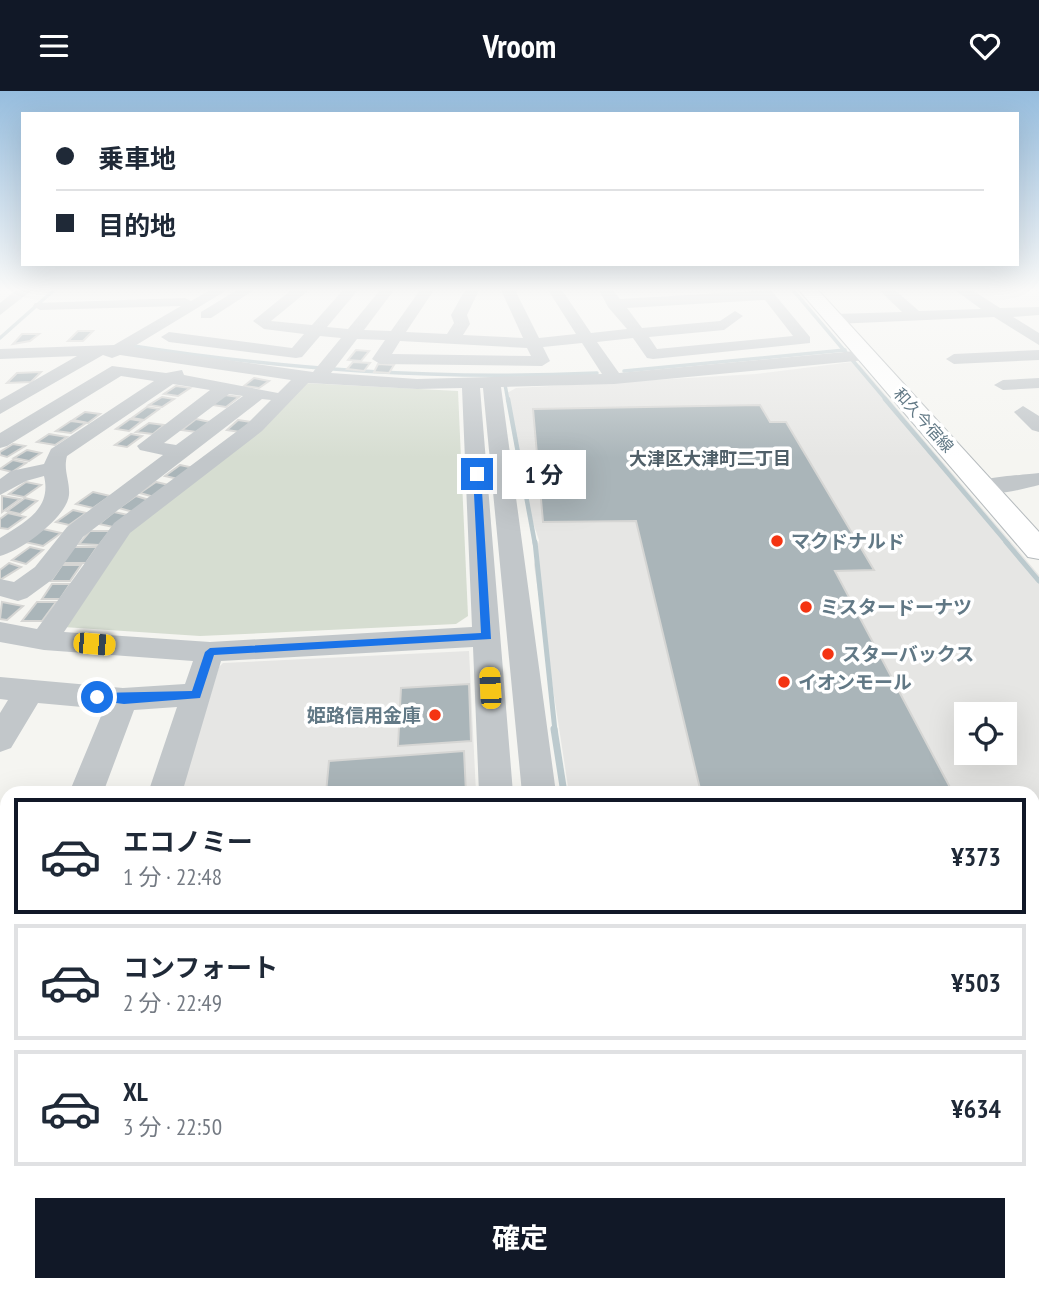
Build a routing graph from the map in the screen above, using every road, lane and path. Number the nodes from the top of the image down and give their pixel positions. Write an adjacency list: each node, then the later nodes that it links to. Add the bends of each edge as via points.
1 (116, 346): 12 (street)
2 (117, 346): 12 (street)
3 (241, 346): 4 (street, via 296,353)
4 (302, 346)
5 (342, 346): 20 (street)
6 (389, 346): 7 (street, via 380,359 542,361)
7 (534, 346)
8 (590, 346): 23 (street)
9 (646, 346): 10 (street, via 653,354)
10 (740, 346)
11 (858, 346): 14 (main road, 和久今宿線)
12 (111, 349): 13 (street); 17 (street); 29 (street); 31 (street)
13 (0, 354)
14 (866, 355): 23 (street); 37 (main road, 和久今宿線)
15 (1039, 355): 16 (street)
16 (954, 359)
17 (194, 362): 20 (street); 22 (street)
18 (1039, 369): 21 (street)
19 (984, 370): 21 (street)
20 (311, 378): 24 (street); 28 (street)
21 (1004, 378): 25 (street)
22 (169, 379): 26 (street); 33 (street, via 118,370); 35 (street, via 58,453)
23 (614, 379): 24 (street)
24 (482, 384): 43 (street); 53 (street)
25 (1031, 384)
26 (225, 388): 27 (street); 34 (street, via 147,446)
27 (258, 393): 28 (street); 34 (street)
28 (285, 397): 44 (street, via 255,427 122,528)
29 (0, 408)
30 (1039, 411): 32 (street, via 1023,412)
31 (0, 418)
32 (1039, 426)
33 (0, 442)
34 (180, 452): 41 (street, via 75,532 44,573 18,592)
35 (52, 468): 38 (street, via 19,476); 39 (street, via 58,493 51,511)
36 (1039, 479): 37 (street)
37 (982, 485): 40 (main road, 和久今宿線)
38 (0, 488)
39 (0, 549)
40 (1039, 550)
41 (0, 587)
42 (0, 632): 44 (street)
43 (487, 636): 45 (street); 52 (street)
44 (44, 640): 45 (street)
45 (210, 652): 47 (street)
46 (14, 690): 48 (street); 49 (street)
47 (196, 695): 48 (street); 51 (street)
48 (124, 699): 50 (street)
49 (0, 739)
50 (89, 786)
51 (167, 786)
52 (496, 786)
53 (538, 786)

